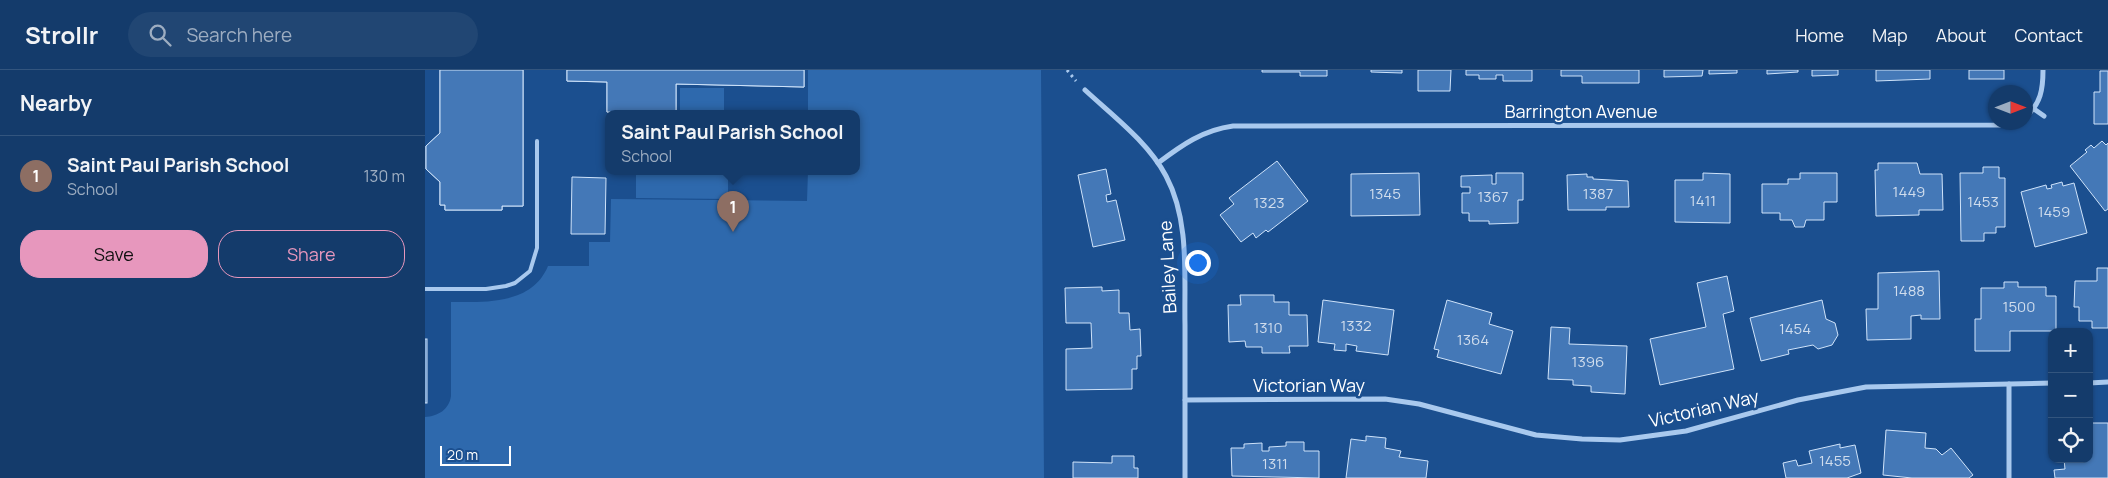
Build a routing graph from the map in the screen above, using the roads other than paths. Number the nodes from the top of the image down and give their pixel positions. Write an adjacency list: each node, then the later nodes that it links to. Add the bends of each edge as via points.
1 (2043, 70): 3 (street, via 2041,96)
2 (1085, 90): 7 (street, Bailey Lane)
3 (2034, 109): 4 (street)
4 (2044, 116)
5 (1988, 125): 7 (street, Barrington Avenue, via 1233,126 1195,137)
6 (537, 140): 8 (lane, via 537,248 530,271 506,286)
7 (1158, 163): 13 (street, Bailey Lane, via 1172,188 1182,228)
8 (425, 289)
9 (2093, 382): 10 (street)
10 (2108, 382)
11 (2048, 383): 12 (street, Victorian Way)
12 (2009, 384): 13 (street, Victorian Way, via 1893,385 1845,390 1798,400 1712,426 1621,440 1536,435 1419,404 1385,399); 15 (street)
13 (1185, 400): 14 (street, Bailey Lane)
14 (1185, 478)
15 (2009, 478)

